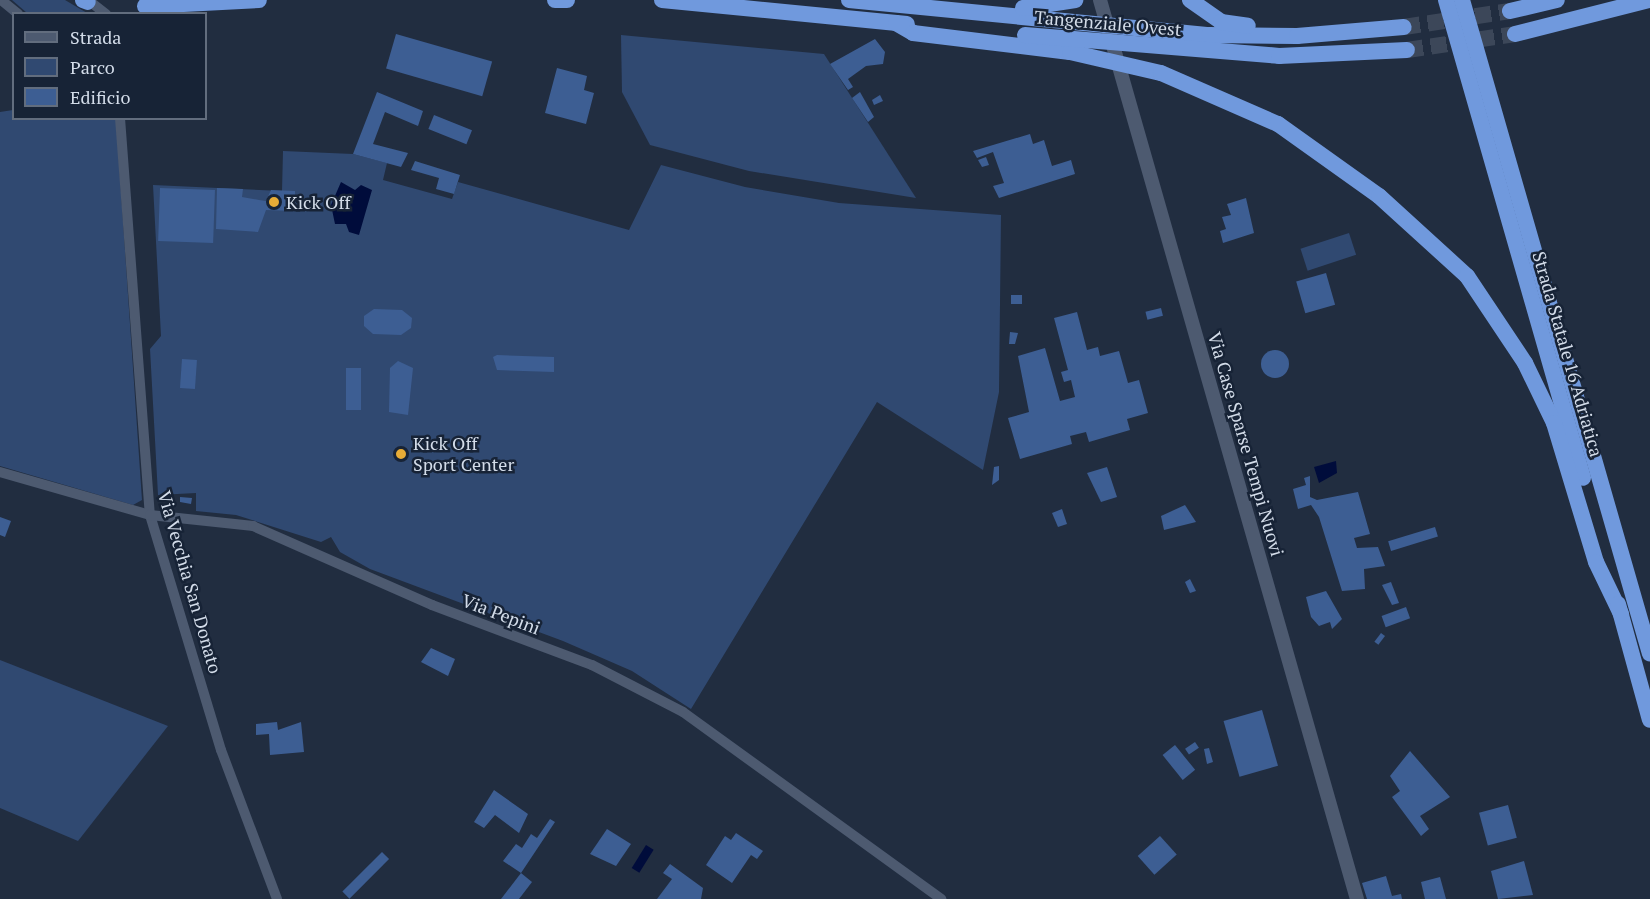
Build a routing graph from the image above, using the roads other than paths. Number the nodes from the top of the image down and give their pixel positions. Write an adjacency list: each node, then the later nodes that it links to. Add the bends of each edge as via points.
1 (1, 0): 18 (street)
2 (260, 0): 17 (highway)
3 (555, 0): 4 (highway)
4 (567, 0)
5 (662, 0): 22 (highway, Tangenziale Ovest, via 897,23)
6 (858, 0): 20 (highway, Tangenziale Ovest, via 1142,31 1297,36)
7 (936, 0): 8 (highway, via 1026,9)
8 (1075, 0)
9 (1100, 0): 33 (street, Via Case Sparse Tempi Nuovi)
10 (1190, 0): 20 (highway, via 1233,26 1373,22)
11 (1437, 0): 24 (highway)
12 (1446, 0): 24 (highway, Strada Statale 16 Adriatica)
13 (1462, 0): 29 (highway, Strada Statale 16 Adriatica)
14 (1557, 0): 16 (highway)
15 (1649, 0): 21 (highway)
16 (1516, 5)
17 (143, 7)
18 (16, 12)
19 (1404, 27): 20 (highway, Tangenziale Ovest)
20 (1384, 29)
21 (1515, 34)
22 (1070, 46): 23 (highway, Tangenziale Ovest, via 1279,56); 28 (highway, via 1151,70 1232,102 1308,142 1396,210 1467,276 1541,393 1596,562)
23 (1407, 50)
24 (1461, 61): 28 (highway, Strada Statale 16 Adriatica)
25 (120, 120): 27 (street, Via Vecchia San Donato)
26 (0, 472): 27 (street, Via Pepini)
27 (150, 515): 31 (street, Via Vecchia San Donato, via 221,750); 32 (street, Via Pepini, via 253,526 432,605 592,665 683,712)
28 (1621, 614): 30 (highway, Strada Statale 16 Adriatica)
29 (1650, 654)
30 (1650, 720)
31 (277, 899)
32 (940, 899)
33 (1357, 899)

